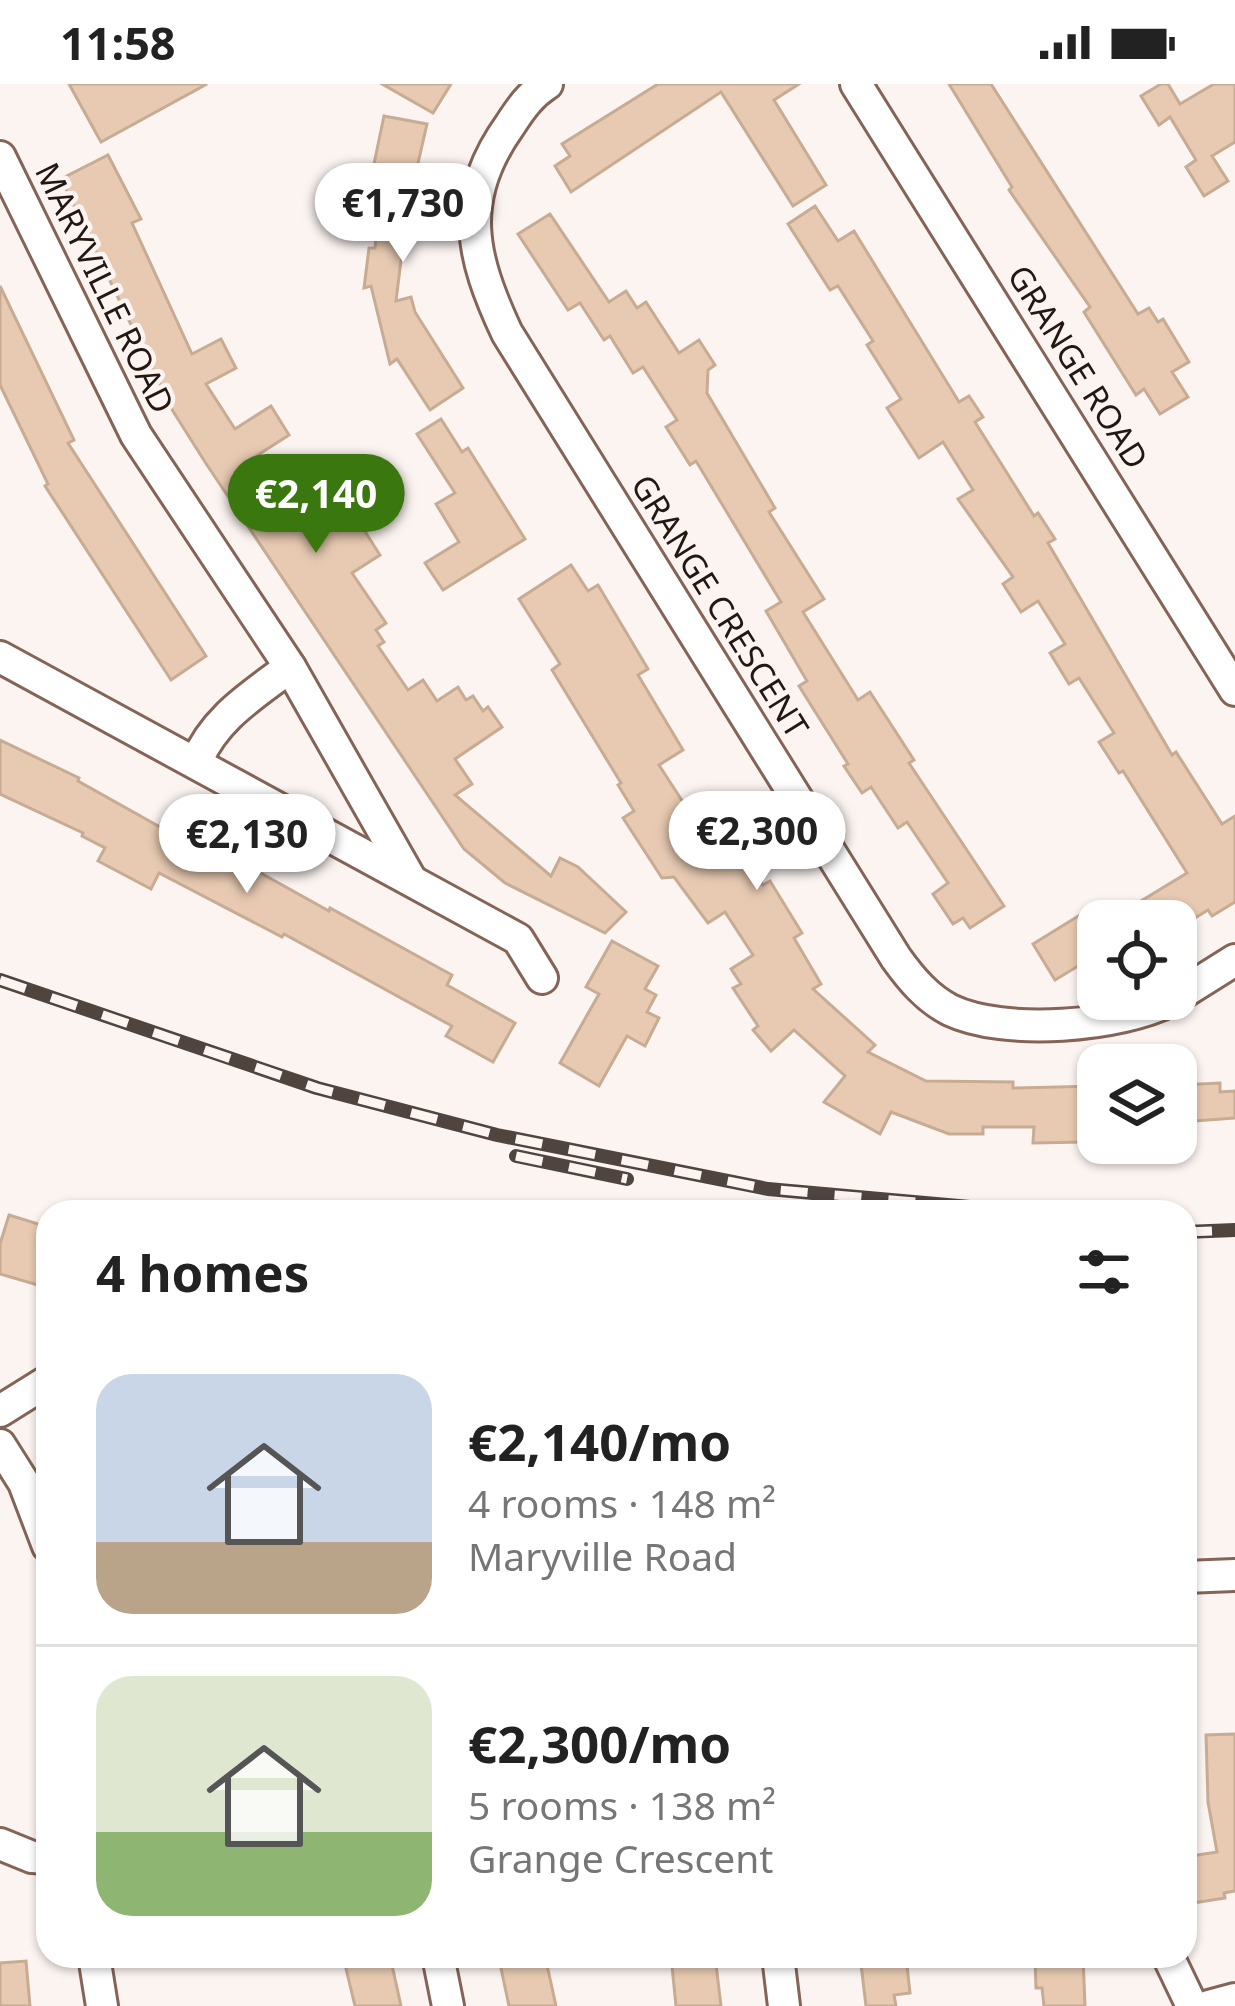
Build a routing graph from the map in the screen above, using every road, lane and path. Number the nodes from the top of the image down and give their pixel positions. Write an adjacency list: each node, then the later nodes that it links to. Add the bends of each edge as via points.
1 (547, 84): 12 (street, GRANGE CRESCENT, via 491,150 472,212 481,277 507,333 896,958 928,995 970,1018)
2 (856, 84): 6 (street, GRANGE ROAD)
3 (0, 157): 5 (street, MARYVILLE ROAD, via 136,435)
4 (0, 657): 7 (street)
5 (290, 668): 7 (street, via 237,705); 8 (street, MARYVILLE ROAD)
6 (1235, 690)
7 (196, 763): 8 (street)
8 (411, 880): 10 (street, via 518,939)
9 (1235, 960): 11 (street, GRANGE CRESCENT)
10 (542, 978)
11 (1197, 984)
12 (1095, 1020)
13 (36, 1389): 14 (street)
14 (0, 1412)
15 (0, 1445): 16 (street)
16 (36, 1514)
17 (1235, 1575): 18 (street)
18 (1197, 1577)
19 (0, 1844): 20 (street)
20 (36, 1857)
21 (96, 1968): 26 (street)
22 (440, 1968): 27 (street)
23 (779, 1968): 28 (street)
24 (1174, 1968): 29 (street)
25 (1235, 2000): 30 (street)
26 (102, 2006)
27 (448, 2006)
28 (784, 2006)
29 (1192, 2006)
30 (1208, 2006)

